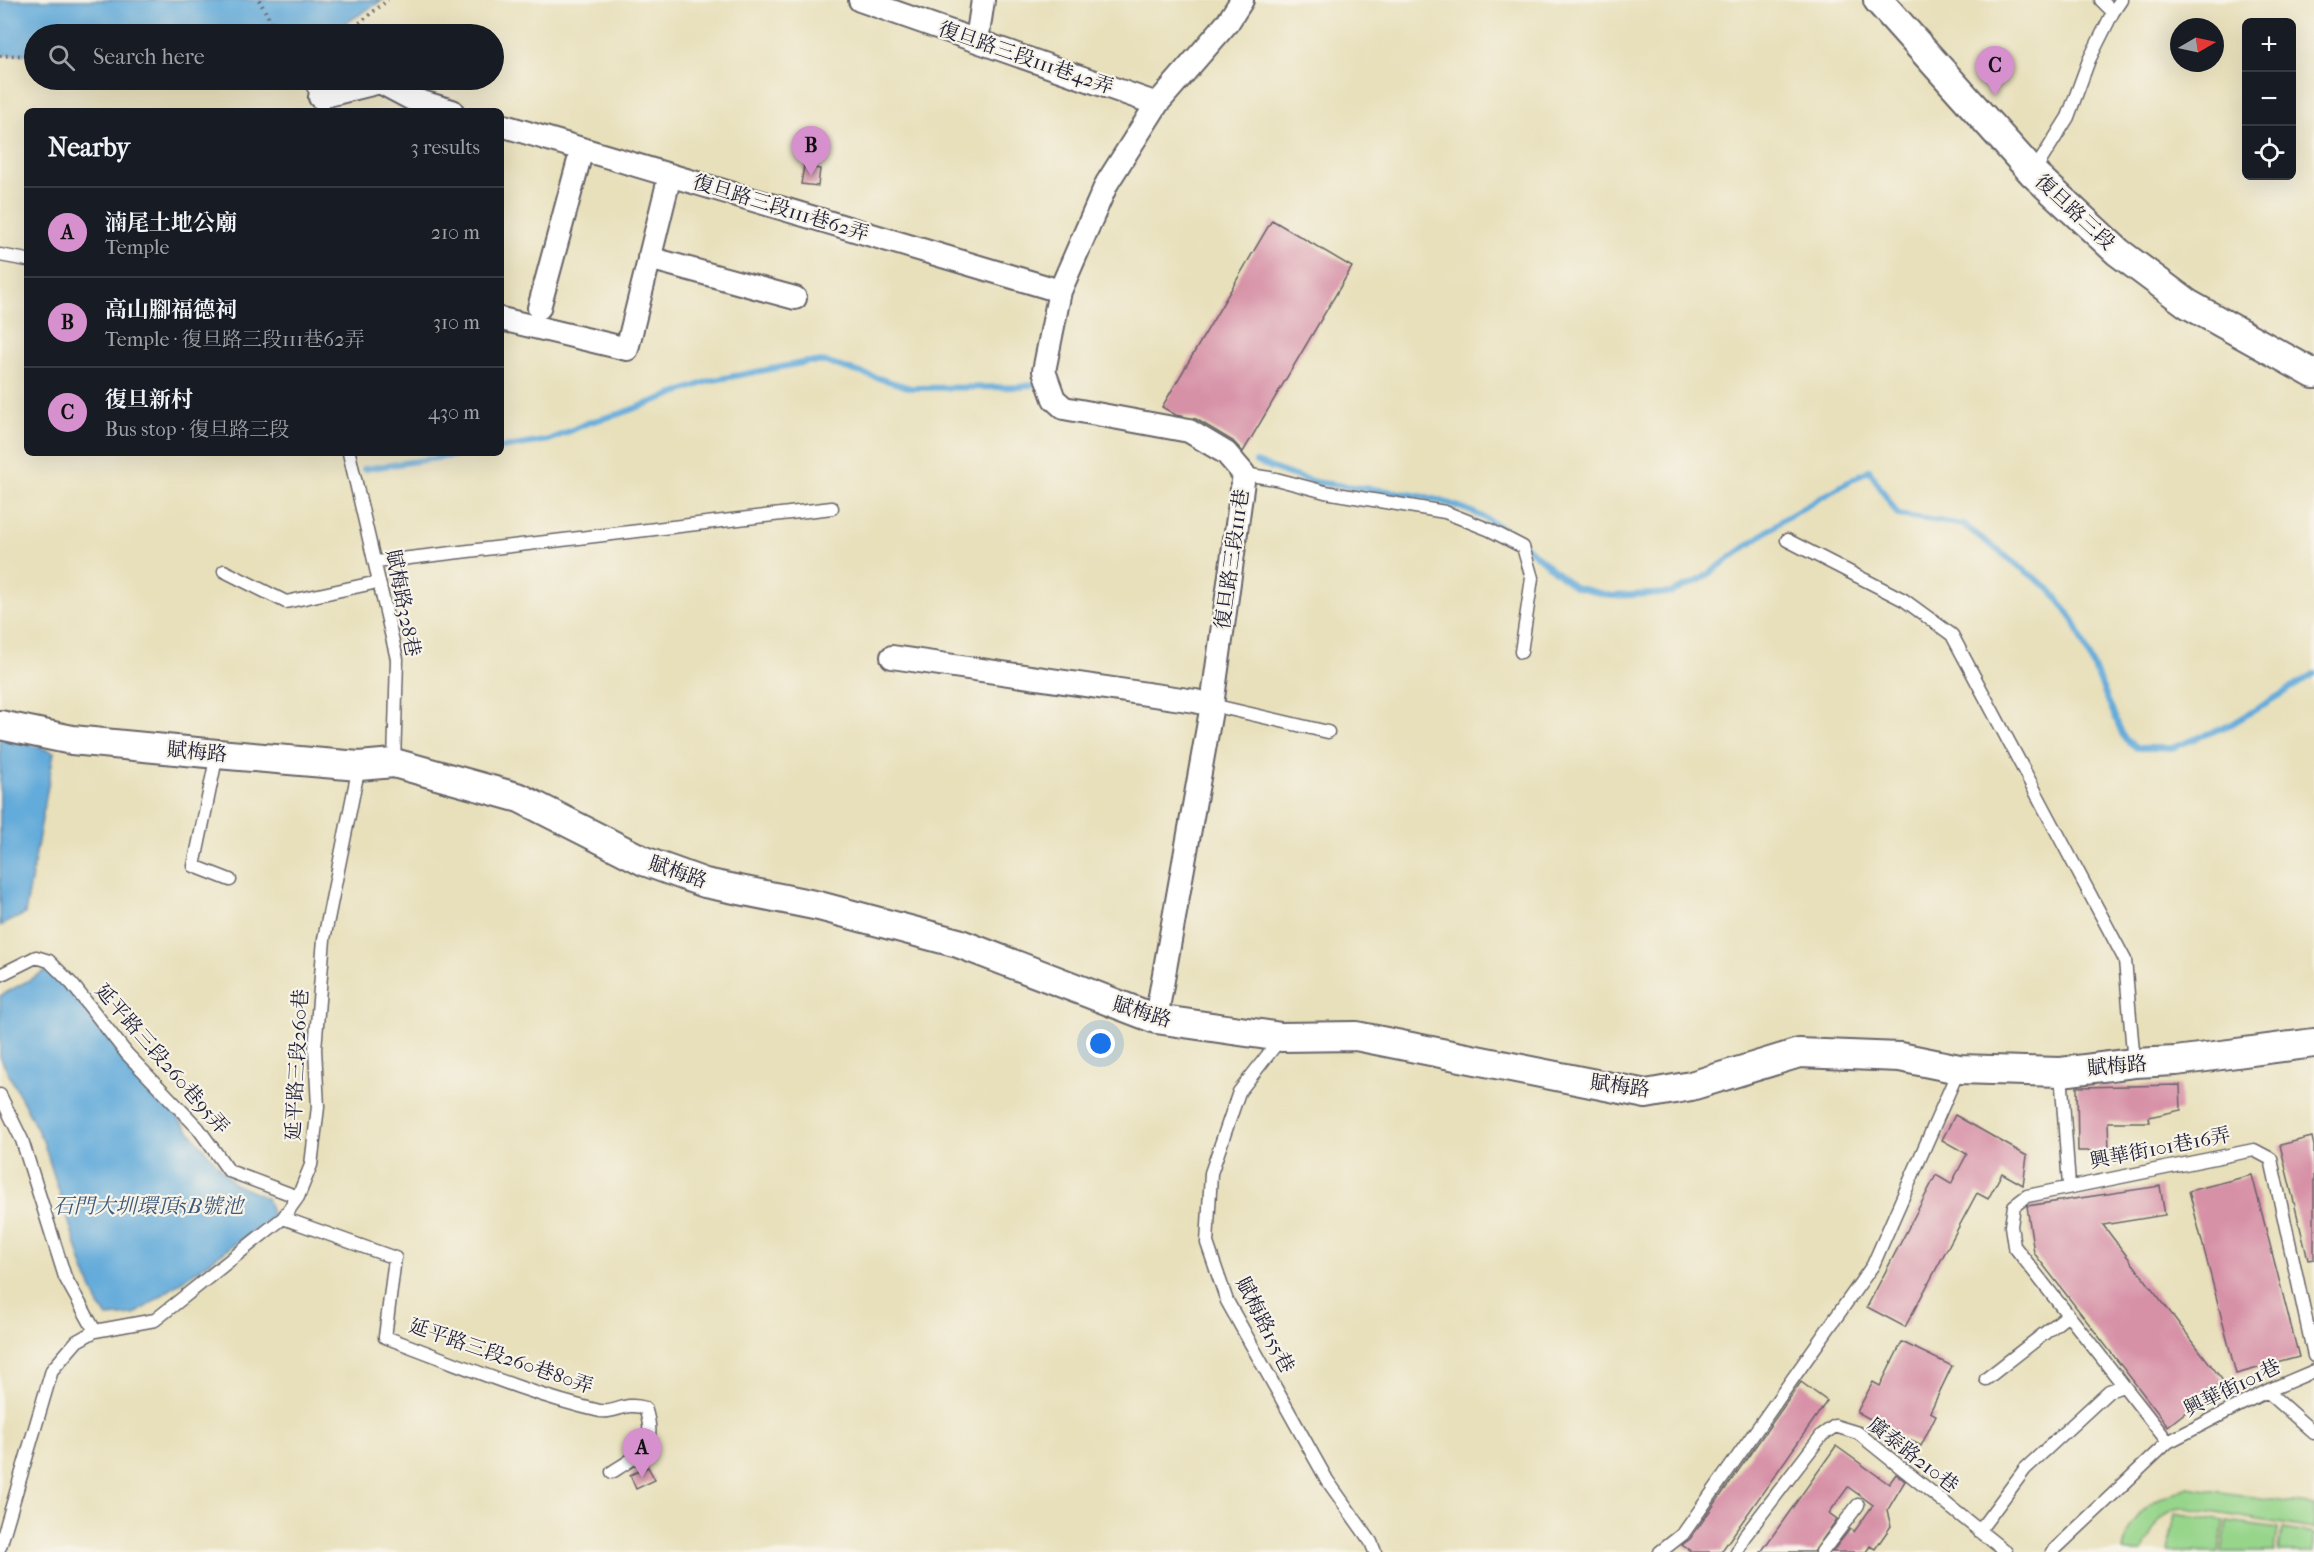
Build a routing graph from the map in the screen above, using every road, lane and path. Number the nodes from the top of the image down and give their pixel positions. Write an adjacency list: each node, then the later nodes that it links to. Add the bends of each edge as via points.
1 (258, 0): 10 (path)
2 (388, 0): 11 (path)
3 (860, 0): 12 (street, 復旦路三段111巷42弄)
4 (983, 0): 12 (street)
5 (1242, 0): 18 (street, 復旦路三段111巷, via 1228,22)
6 (1878, 0): 22 (street, 復旦路三段)
7 (2101, 0): 9 (lane)
8 (2121, 0): 9 (lane)
9 (2113, 12): 22 (lane, via 2089,60 2068,117)
10 (272, 24)
11 (358, 24)
12 (977, 40): 18 (street, 復旦路三段111巷42弄)
13 (24, 55): 14 (path)
14 (0, 56)
15 (344, 90): 17 (street)
16 (395, 90): 19 (street)
17 (317, 96)
18 (1157, 104): 27 (street, 復旦路三段111巷, via 1107,183)
19 (442, 108)
20 (504, 126): 21 (street, 復旦路三段111巷62弄)
21 (582, 149): 23 (street, 復旦路三段111巷62弄); 29 (street)
22 (2033, 173): 31 (street, 復旦路三段, via 2118,252 2188,304)
23 (670, 175): 25 (street); 27 (street, 復旦路三段111巷62弄)
24 (0, 255): 26 (lane)
25 (649, 258): 28 (street); 30 (street, via 627,349)
26 (24, 259)
27 (1060, 291): 33 (street, 復旦路三段111巷, via 1044,371 1054,399 1064,408 1190,431 1226,453)
28 (795, 298)
29 (540, 308)
30 (504, 320)
31 (2314, 374)
32 (351, 456): 36 (lane, 賦梅路328巷)
33 (1244, 474): 39 (lane, via 1445,512 1523,547 1532,578); 41 (street, 復旦路三段111巷)
34 (832, 508): 36 (lane)
35 (1787, 540): 52 (lane, via 1904,600 1952,635 2125,960)
36 (376, 562): 38 (lane, 賦梅路328巷)
37 (224, 571): 38 (lane, via 286,602)
38 (378, 582): 45 (lane, 賦梅路328巷, via 397,659)
39 (1521, 652)
40 (892, 657): 41 (street)
41 (1212, 705): 43 (lane); 49 (street, 復旦路三段111巷)
42 (0, 725): 44 (street, 賦梅路, via 72,740)
43 (1328, 732)
44 (217, 754): 46 (street, 賦梅路); 47 (lane, via 194,866)
45 (394, 763): 46 (street, 賦梅路); 49 (street, 賦梅路, via 520,798 644,861 705,883 819,906 958,943)
46 (358, 766): 57 (lane, 延平路三段260巷, via 324,939 315,1049 318,1107 311,1165)
47 (230, 880)
48 (0, 975): 57 (lane, 延平路三段260巷95弄, via 36,957 49,961 198,1128 229,1171)
49 (1156, 1019): 50 (street, 賦梅路)
50 (1281, 1037): 53 (street, 賦梅路, via 1356,1036 1646,1094 1691,1086 1800,1053 1900,1057); 72 (lane, 賦梅路155巷, via 1239,1092 1210,1173 1207,1243 1227,1301 1328,1480)
51 (2314, 1043): 52 (street, 賦梅路)
52 (2134, 1063): 54 (street, 賦梅路)
53 (1959, 1069): 54 (street, 賦梅路); 73 (lane, via 1873,1264 1683,1534)
54 (2061, 1072): 56 (lane)
55 (0, 1095): 60 (lane, via 22,1140 64,1277)
56 (2069, 1186): 59 (lane, 興華街101巷16弄, via 2027,1196 2014,1206 2011,1226 2014,1246); 61 (lane, 興華街101巷16弄, via 2254,1150 2271,1159)
57 (298, 1197): 58 (lane, 延平路三段260巷)
58 (283, 1218): 60 (lane, 延平路三段260巷, via 155,1320); 68 (lane, 延平路三段260巷80弄, via 395,1258 386,1337 604,1412 634,1404 645,1408 650,1424 649,1441 643,1452)
59 (2068, 1315): 63 (lane); 64 (lane, 興華街101巷16弄)
60 (95, 1331): 71 (lane, 延平路三段260巷, via 77,1341 52,1371)
61 (2314, 1356)
62 (2314, 1371): 65 (lane, 興華街101巷)
63 (1986, 1379)
64 (2123, 1386): 67 (lane, 興華街101巷16弄); 70 (lane, via 2109,1391 2025,1469)
65 (2267, 1391): 66 (lane); 67 (lane, 興華街101巷)
66 (2314, 1432)
67 (2168, 1442): 77 (lane, 興華街101巷)
68 (612, 1472)
69 (1858, 1504): 75 (lane)
70 (1979, 1531): 74 (lane, 廣泰路210巷, via 1858,1433 1835,1426 1822,1435 1744,1537); 76 (lane, 廣泰路210巷)
71 (0, 1547)
72 (1375, 1552)
73 (1660, 1552)
74 (1737, 1552)
75 (1822, 1552)
76 (2006, 1552)
77 (2052, 1552)

